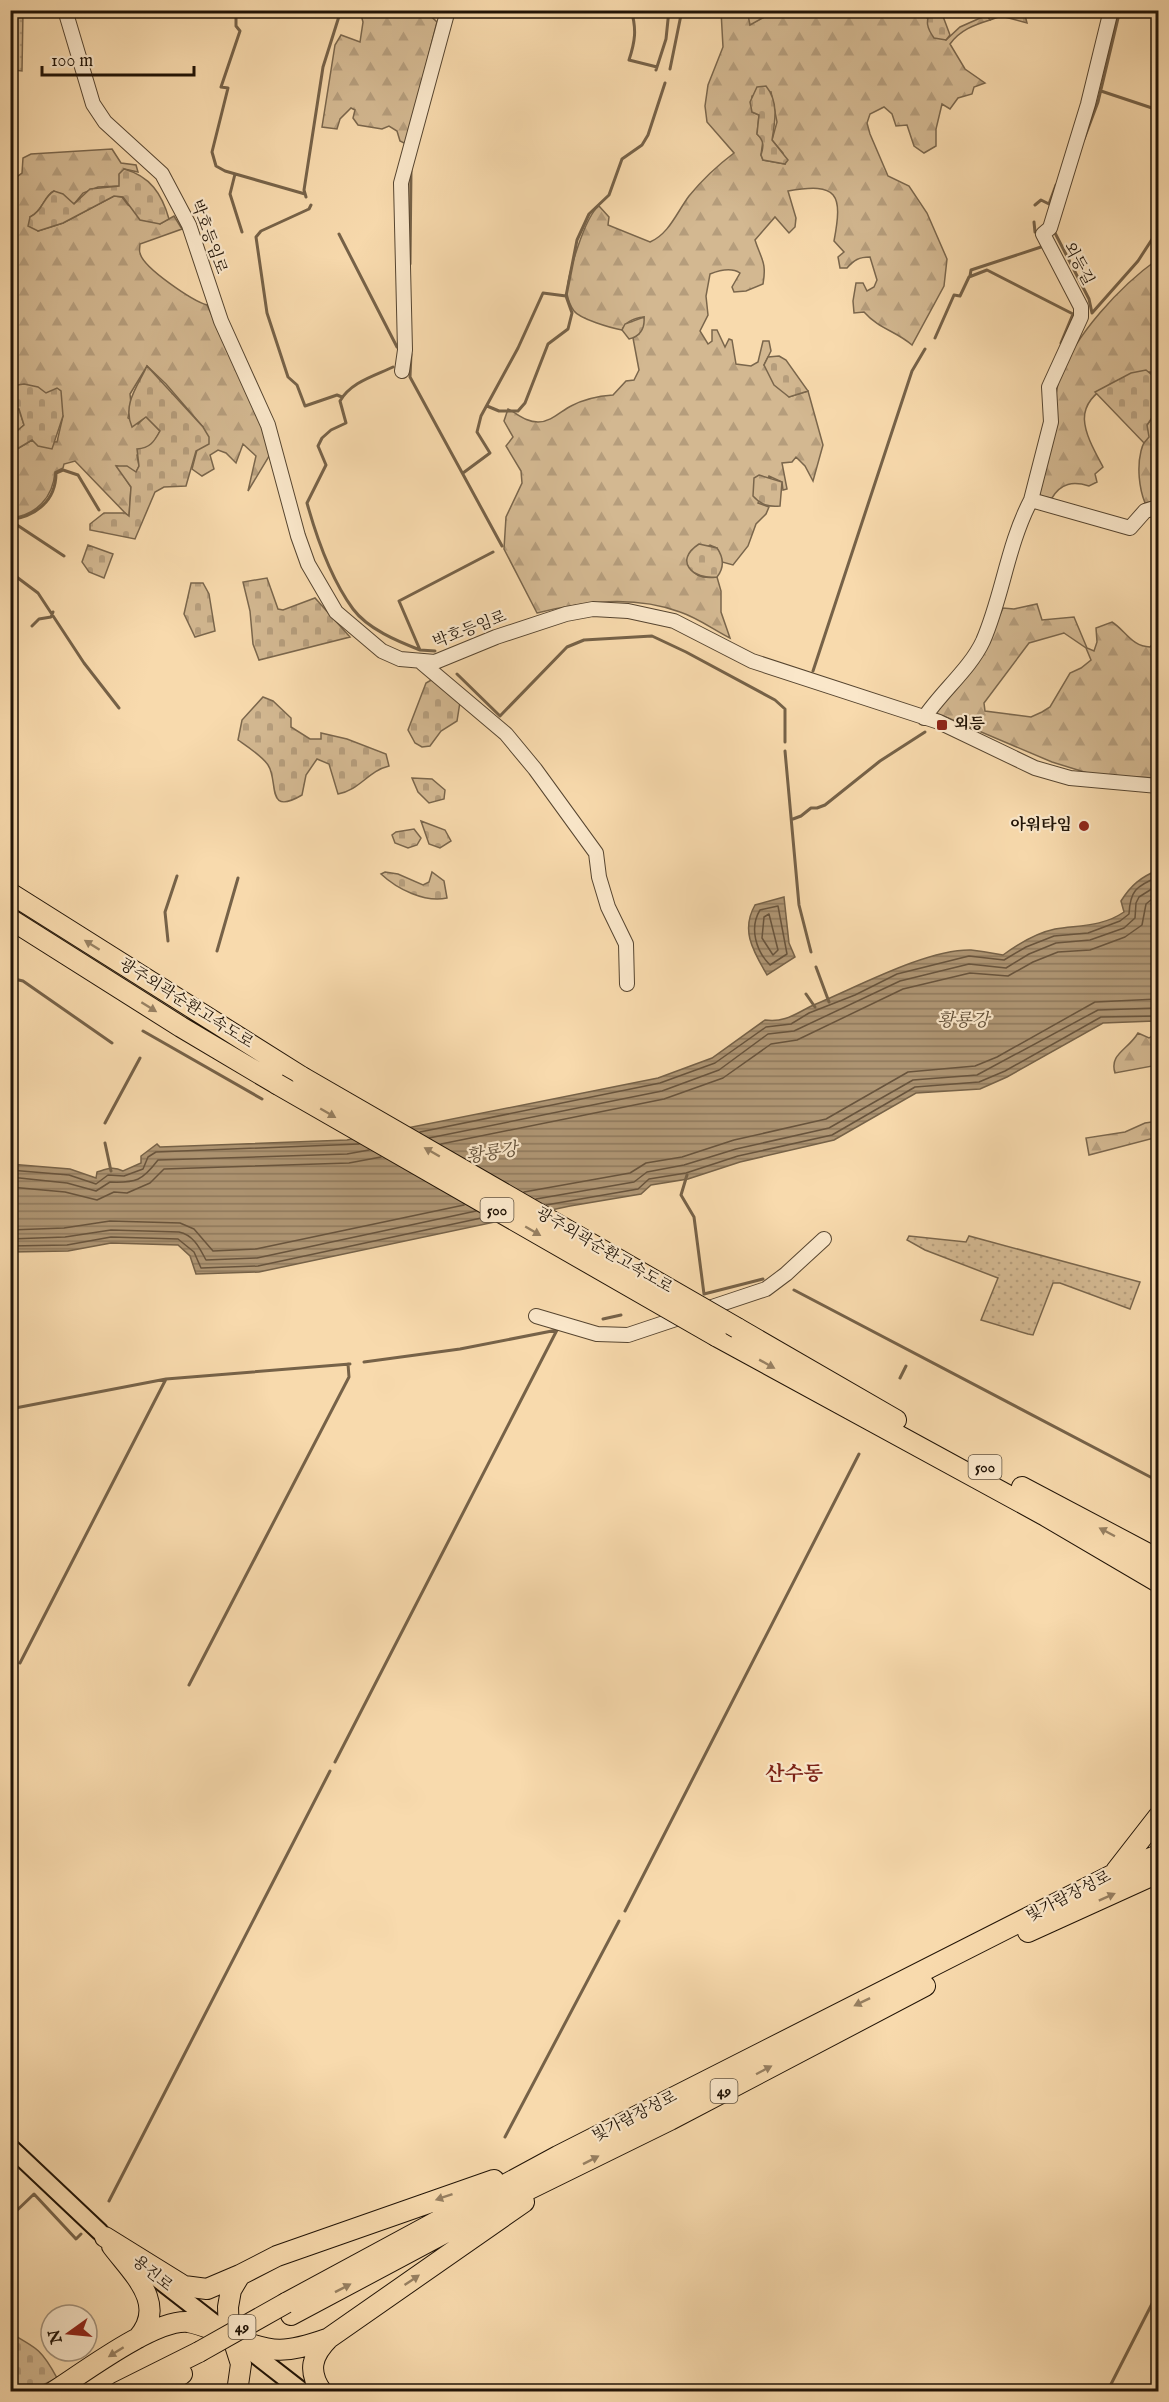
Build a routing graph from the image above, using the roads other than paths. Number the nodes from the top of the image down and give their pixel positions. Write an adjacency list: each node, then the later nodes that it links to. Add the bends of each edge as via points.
1 (65, 10): 7 (street, 박호등임로, via 93,104 105,122 162,174 189,225 221,321 262,407 298,536 322,590 336,612 369,642 400,659)
2 (448, 10): 4 (street, via 401,183 405,350)
3 (1111, 10): 5 (street, 외등길, via 1088,104 1050,228 1043,234 1081,307 1081,317 1049,387 1051,422)
4 (402, 371)
5 (1031, 500): 6 (street, via 1130,528 1145,511); 8 (street, 외등길, via 1017,527 982,643)
6 (1158, 507)
7 (422, 663): 8 (street, 박호등임로, via 457,655 496,637 566,614 593,609 628,611 674,621 752,661); 12 (street, via 506,734 596,854 598,877 627,944)
8 (924, 718): 9 (street, 박호등임로, via 1047,772 1086,781)
9 (1158, 786)
10 (12, 894): 15 (highway, 광주외곽순환고속도로 / 500, one-way to 10, bridge, via 737,1328 302,1077)
11 (10, 919): 15 (highway, 광주외곽순환고속도로 / 500, one-way to 15, bridge, via 277,1084 716,1336)
12 (627, 984)
13 (824, 1239): 14 (street, via 766,1289 628,1335 597,1334)
14 (536, 1316)
15 (913, 1437): 16 (highway, 광주외곽순환고속도로 / 500); 16 (highway, 광주외곽순환고속도로 / 500, via 1001,1491)
16 (1048, 1509): 17 (highway); 18 (highway, one-way to 16)
17 (1118, 1558): 19 (highway); 20 (highway)
18 (1158, 1559)
19 (1158, 1582)
20 (1158, 1594)
21 (1158, 1817): 24 (highway)
22 (1158, 1855): 24 (highway, 빛가람장성로 / 49)
23 (1158, 1873): 27 (highway, 빛가람장성로 / 49, one-way to 23, via 1025,1933)
24 (1114, 1874): 26 (highway, 빛가람장성로 / 49, one-way to 26)
25 (10, 2146): 28 (main road, 용진로)
26 (558, 2156): 29 (highway, one-way to 29, via 278,2256); 30 (highway, 빛가람장성로 / 49)
27 (559, 2176): 30 (highway, 빛가람장성로 / 49, one-way to 27); 33 (highway, one-way to 27, via 487,2231)
28 (103, 2234): 29 (highway, via 184,2286 207,2289); 31 (main road, 용진로); 32 (highway, via 147,2293 149,2319)
29 (240, 2275): 31 (highway, via 231,2290 228,2307)
30 (289, 2309): 34 (highway, 빛가람장성로 / 49, bridge)
31 (230, 2337): 32 (highway, via 188,2322 159,2328); 33 (highway, via 267,2350 293,2350); 38 (highway, via 242,2364); 39 (main road, 용진로)
32 (138, 2338): 35 (highway, one-way to 35)
33 (329, 2338): 40 (highway, via 315,2351 312,2361 315,2383)
34 (203, 2357): 36 (highway, 빛가람장성로 / 49); 37 (highway, 빛가람장성로 / 49)
35 (53, 2391)
36 (119, 2391)
37 (150, 2391)
38 (237, 2391)
39 (303, 2391)
40 (322, 2391)

